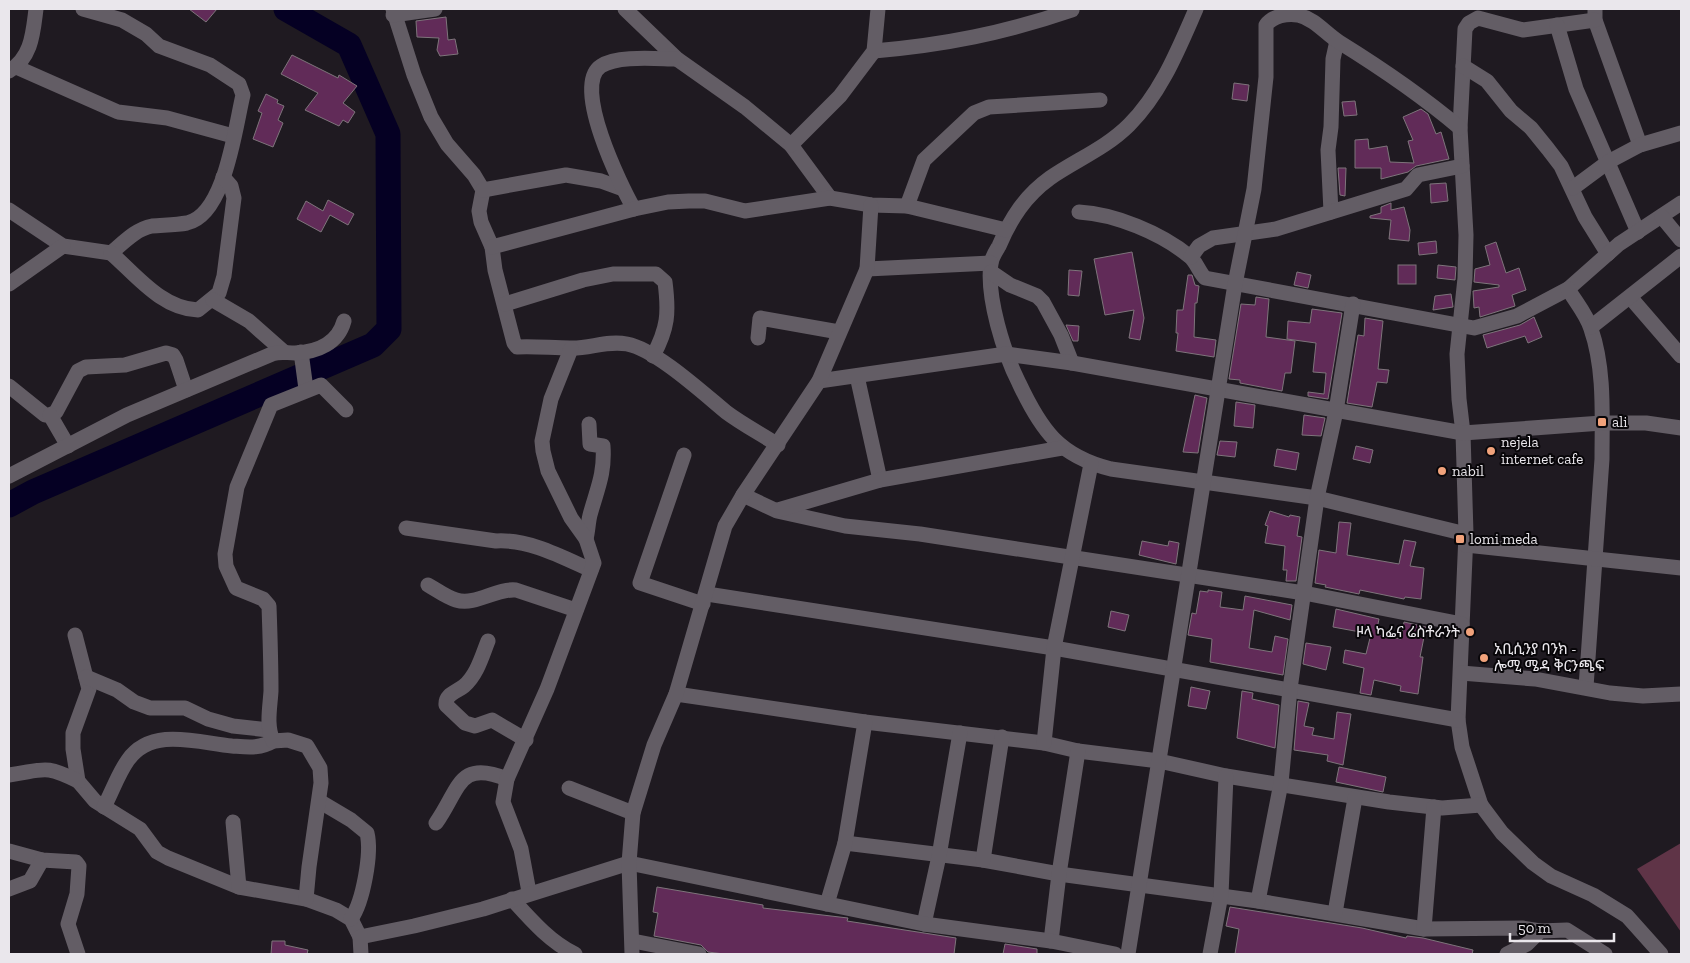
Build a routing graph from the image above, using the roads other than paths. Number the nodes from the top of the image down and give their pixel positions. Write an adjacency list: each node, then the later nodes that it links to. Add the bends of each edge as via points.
1 (36, 9): 15 (street, via 32,38 25,56)
2 (83, 9): 19 (street, via 122,20 159,46 210,65 235,79 243,95)
3 (435, 9): 8 (street)
4 (625, 9): 13 (street)
5 (878, 9): 12 (street)
6 (1196, 9): 37 (street, via 1169,68 1145,108 1114,138 1034,190 1016,211)
7 (1072, 10): 12 (street, via 976,38)
8 (393, 12): 27 (street, via 431,117)
9 (1595, 15): 10 (street); 21 (street)
10 (1557, 25): 14 (street, via 1523,30 1486,19 1474,20 1465,29); 22 (street, via 1576,89)
11 (1337, 41): 17 (street, via 1358,52); 35 (street, via 1332,59 1328,150); 39 (street, via 1314,21 1297,15 1279,16 1266,25 1266,77 1254,189)
12 (874, 51): 20 (street, via 840,96)
13 (677, 59): 20 (street, via 745,107); 26 (street, via 610,62 599,67 593,76 593,99 601,135)
14 (1463, 66): 17 (street); 25 (street, via 1487,81 1531,128 1561,166)
15 (12, 69): 19 (street, via 118,112 167,118)
16 (1100, 100): 31 (street, via 989,107 974,113 924,160)
17 (1460, 128): 23 (street)
18 (1681, 133): 21 (street)
19 (233, 136): 24 (street)
20 (791, 145): 28 (street)
21 (1640, 145): 22 (street)
22 (1608, 162): 25 (street); 38 (street)
23 (1462, 166): 35 (street, via 1429,171 1418,175 1406,188); 57 (street, via 1465,270)
24 (223, 178): 43 (street, via 206,213 199,219 144,228); 53 (street, via 231,186 234,198 224,276 219,293)
25 (1572, 188): 44 (street)
26 (623, 189): 27 (street, via 601,181 566,175); 32 (street)
27 (483, 190): 42 (street, via 479,211)
28 (830, 198): 30 (street); 32 (street, via 745,211 689,201)
29 (1681, 203): 36 (street)
30 (871, 205): 31 (street); 48 (street)
31 (907, 206): 37 (street)
32 (634, 209): 42 (street)
33 (9, 210): 41 (street)
34 (1079, 212): 46 (street, via 1109,215 1129,223)
35 (1331, 212): 39 (street, via 1276,229)
36 (1662, 217): 38 (street); 40 (street)
37 (1006, 230): 47 (street)
38 (1638, 232): 44 (street)
39 (1244, 233): 46 (street, via 1213,238 1199,246); 50 (street)
40 (1681, 240)
41 (63, 246): 43 (street); 49 (street)
42 (492, 247): 54 (street)
43 (111, 253): 53 (street, via 152,292 168,301 189,310 198,310)
44 (1608, 254): 51 (street)
45 (1681, 256): 52 (street)
46 (1191, 257): 50 (street, via 1205,278)
47 (991, 267): 48 (street); 64 (street, via 994,311); 67 (street, via 1010,285 1043,302)
48 (867, 269): 59 (street)
49 (9, 284)
50 (1235, 284): 55 (street); 72 (street)
51 (1568, 289): 57 (street, via 1497,323 1474,328); 58 (street)
52 (1630, 297): 58 (street); 66 (street)
53 (213, 300): 62 (street, via 249,321)
54 (505, 304): 61 (street, via 512,340 517,347); 65 (street, via 606,276 656,274 665,282 668,307 665,334)
55 (1353, 304): 57 (street); 75 (street)
56 (344, 320): 63 (street, via 334,341)
57 (1460, 326): 80 (street, via 1458,363)
58 (1591, 328): 77 (street, via 1598,361)
59 (839, 332): 60 (street, via 760,318); 69 (street)
60 (758, 338)
61 (571, 348): 65 (street, via 624,343); 93 (street, via 552,399 542,440 548,471 563,503)
62 (283, 350): 63 (street); 73 (street)
63 (301, 353): 71 (street)
64 (1006, 354): 67 (street); 68 (street); 83 (street, via 1038,422)
65 (653, 356): 81 (street, via 728,413)
66 (1681, 356)
67 (1072, 363): 72 (street)
68 (857, 376): 69 (street); 87 (street)
69 (820, 381): 81 (street)
70 (9, 386): 76 (street, via 45,415)
71 (306, 388): 74 (street, via 324,386); 118 (street, via 267,410 264,425 237,487 225,554 226,566 236,588 263,599 269,606)
72 (1218, 389): 75 (street); 88 (street)
73 (186, 390): 76 (street, via 176,360 166,353 125,366 86,367 78,372 56,412); 82 (street, via 127,415)
74 (346, 410)
75 (1336, 411): 80 (street); 90 (street)
76 (50, 415): 82 (street)
77 (1602, 423): 79 (street, via 1646,423); 80 (street); 96 (street)
78 (589, 424): 93 (street, via 590,444 603,446 604,459)
79 (1681, 428)
80 (1463, 433): 94 (street)
81 (778, 444): 89 (street)
82 (68, 446): 86 (street)
83 (1062, 448): 85 (street); 87 (street)
84 (684, 455): 102 (street, via 640,583)
85 (1091, 464): 88 (street); 95 (street)
86 (9, 476)
87 (880, 480): 91 (street)
88 (1204, 482): 90 (street); 99 (street)
89 (743, 495): 91 (street); 102 (street, via 725,526)
90 (1317, 498): 94 (street); 101 (street)
91 (777, 511): 95 (street, via 845,526)
92 (406, 528): 98 (street, via 496,541 511,540)
93 (586, 539): 98 (street, via 593,557)
94 (1466, 540): 96 (street); 104 (street)
95 (1073, 557): 99 (street); 107 (street)
96 (1594, 558): 97 (street); 111 (street)
97 (1681, 568)
98 (591, 570): 103 (street)
99 (1189, 576): 101 (street); 108 (street)
100 (428, 585): 103 (street, via 455,600 481,598 506,589)
101 (1304, 593): 104 (street); 112 (street)
102 (705, 599): 107 (street); 113 (street)
103 (576, 610): 120 (street)
104 (1462, 624): 109 (street)
105 (74, 635): 110 (street)
106 (488, 641): 120 (street, via 476,670 465,686 448,697 446,705 465,722 475,726 492,720)
107 (1054, 648): 108 (street); 121 (street)
108 (1172, 669): 112 (street); 123 (street)
109 (1461, 673): 111 (street, via 1535,678); 115 (street)
110 (86, 678): 118 (street, via 150,708 184,708 208,719); 127 (street, via 88,695 73,733)
111 (1586, 687): 114 (street, via 1643,696)
112 (1290, 689): 115 (street); 128 (street)
113 (676, 694): 116 (street); 135 (street, via 654,745)
114 (1681, 694)
115 (1458, 720): 132 (street, via 1466,764)
116 (865, 722): 117 (street); 138 (street)
117 (960, 733): 119 (street); 140 (street)
118 (271, 735): 131 (street, via 307,746 320,768); 134 (street, via 262,747 181,738 154,742 129,759)
119 (1002, 737): 121 (street); 142 (street)
120 (526, 740): 126 (street)
121 (1044, 743): 122 (street)
122 (1078, 751): 123 (street); 144 (street)
123 (1159, 761): 125 (street); 146 (street)
124 (9, 775): 127 (street, via 46,768)
125 (1226, 776): 128 (street); 149 (street)
126 (508, 778): 137 (street, via 489,772 470,773 452,793 451,802); 148 (street, via 503,802 521,849)
127 (78, 781): 134 (street, via 87,794)
128 (1281, 783): 130 (street); 152 (street)
129 (569, 788): 135 (street)
130 (1356, 798): 133 (street); 154 (street)
131 (319, 802): 150 (street); 155 (street, via 367,833 364,888)
132 (1481, 805): 133 (street); 171 (street, via 1502,833 1533,863 1627,916)
133 (1434, 807): 157 (street)
134 (104, 808): 145 (street, via 140,829 163,855)
135 (632, 813): 143 (street)
136 (233, 822): 145 (street)
137 (436, 822)
138 (845, 843): 140 (street); 153 (street)
139 (9, 851): 141 (street)
140 (939, 856): 142 (street); 156 (street)
141 (42, 860): 147 (street, via 30,881); 162 (street, via 68,860 79,866 77,894 68,924)
142 (983, 860): 144 (street)
143 (629, 863): 148 (street); 153 (street); 161 (street)
144 (1058, 874): 146 (street); 160 (street)
145 (239, 886): 150 (street)
146 (1140, 886): 149 (street); 167 (street)
147 (9, 890)
148 (529, 892): 151 (street)
149 (1221, 896): 152 (street); 168 (street)
150 (306, 899): 155 (street)
151 (512, 899): 159 (street); 164 (street, via 542,931)
152 (1258, 901): 154 (street)
153 (827, 904): 156 (street)
154 (1335, 913): 157 (street)
155 (351, 919): 159 (street)
156 (924, 924): 160 (street)
157 (1424, 929): 158 (street, via 1522,928)
158 (1540, 931): 169 (street, via 1526,944); 170 (street, via 1568,930)
159 (360, 937): 163 (street)
160 (1050, 941): 166 (street)
161 (632, 948): 165 (street)
162 (78, 954)
163 (361, 954)
164 (575, 954)
165 (699, 954)
166 (1115, 954)
167 (1128, 954)
168 (1210, 954)
169 (1507, 954)
170 (1605, 954)
171 (1661, 954)

